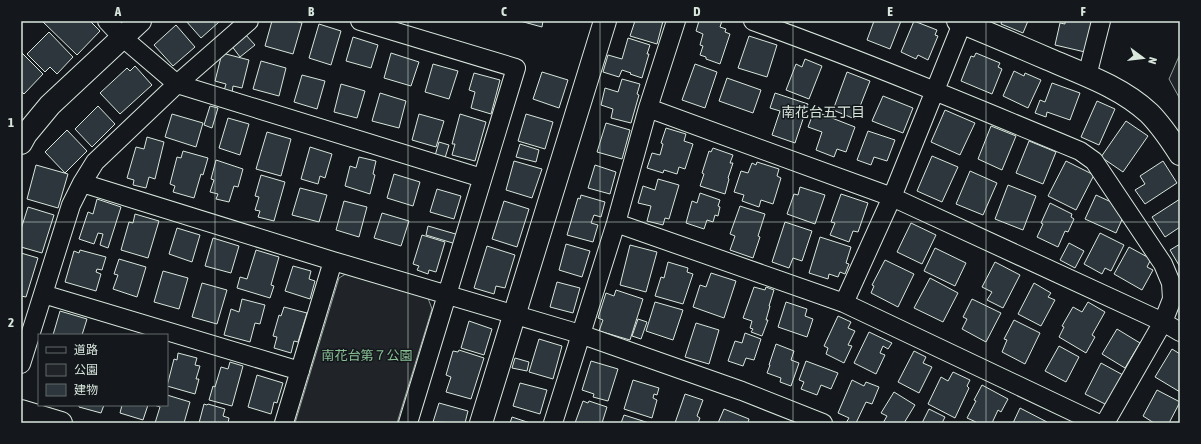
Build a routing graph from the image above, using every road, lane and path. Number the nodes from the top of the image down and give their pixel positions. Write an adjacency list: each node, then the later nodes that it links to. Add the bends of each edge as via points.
1 (107, 21): 10 (street)
2 (140, 21): 10 (street)
3 (249, 21): 12 (street)
4 (360, 21): 17 (street, via 516,68)
5 (605, 21): 25 (street)
6 (676, 21): 14 (street)
7 (753, 21): 13 (street)
8 (1101, 21): 11 (street)
9 (961, 22): 11 (street); 13 (street)
10 (122, 37): 12 (street); 15 (street, via 50,105)
11 (1087, 76): 16 (street, via 1109,85 1130,98 1168,135)
12 (177, 84): 17 (street); 18 (street, via 95,162)
13 (936, 90): 19 (street); 26 (street, via 1080,151 1094,161 1163,264 1171,282 1172,299)
14 (648, 108): 19 (street); 20 (street)
15 (21, 143)
16 (1180, 154)
17 (482, 178): 23 (street)
18 (82, 183): 21 (street); 22 (street, via 71,205)
19 (892, 197): 24 (street); 26 (street)
20 (616, 223): 24 (street); 28 (street)
21 (333, 261): 23 (street); 30 (street)
22 (43, 294): 29 (street); 30 (street)
23 (446, 295): 25 (street); 34 (street)
24 (844, 303): 38 (street)
25 (514, 315): 28 (street); 35 (street)
26 (1163, 322): 27 (street); 39 (street)
27 (1180, 332)
28 (580, 334): 36 (street); 37 (street, via 742,391)
29 (21, 364)
30 (300, 371): 33 (street)
31 (21, 412): 32 (street)
32 (61, 423)
33 (284, 423)
34 (408, 423)
35 (481, 423)
36 (553, 423)
37 (823, 423)
38 (1097, 423)
39 (1105, 423)

